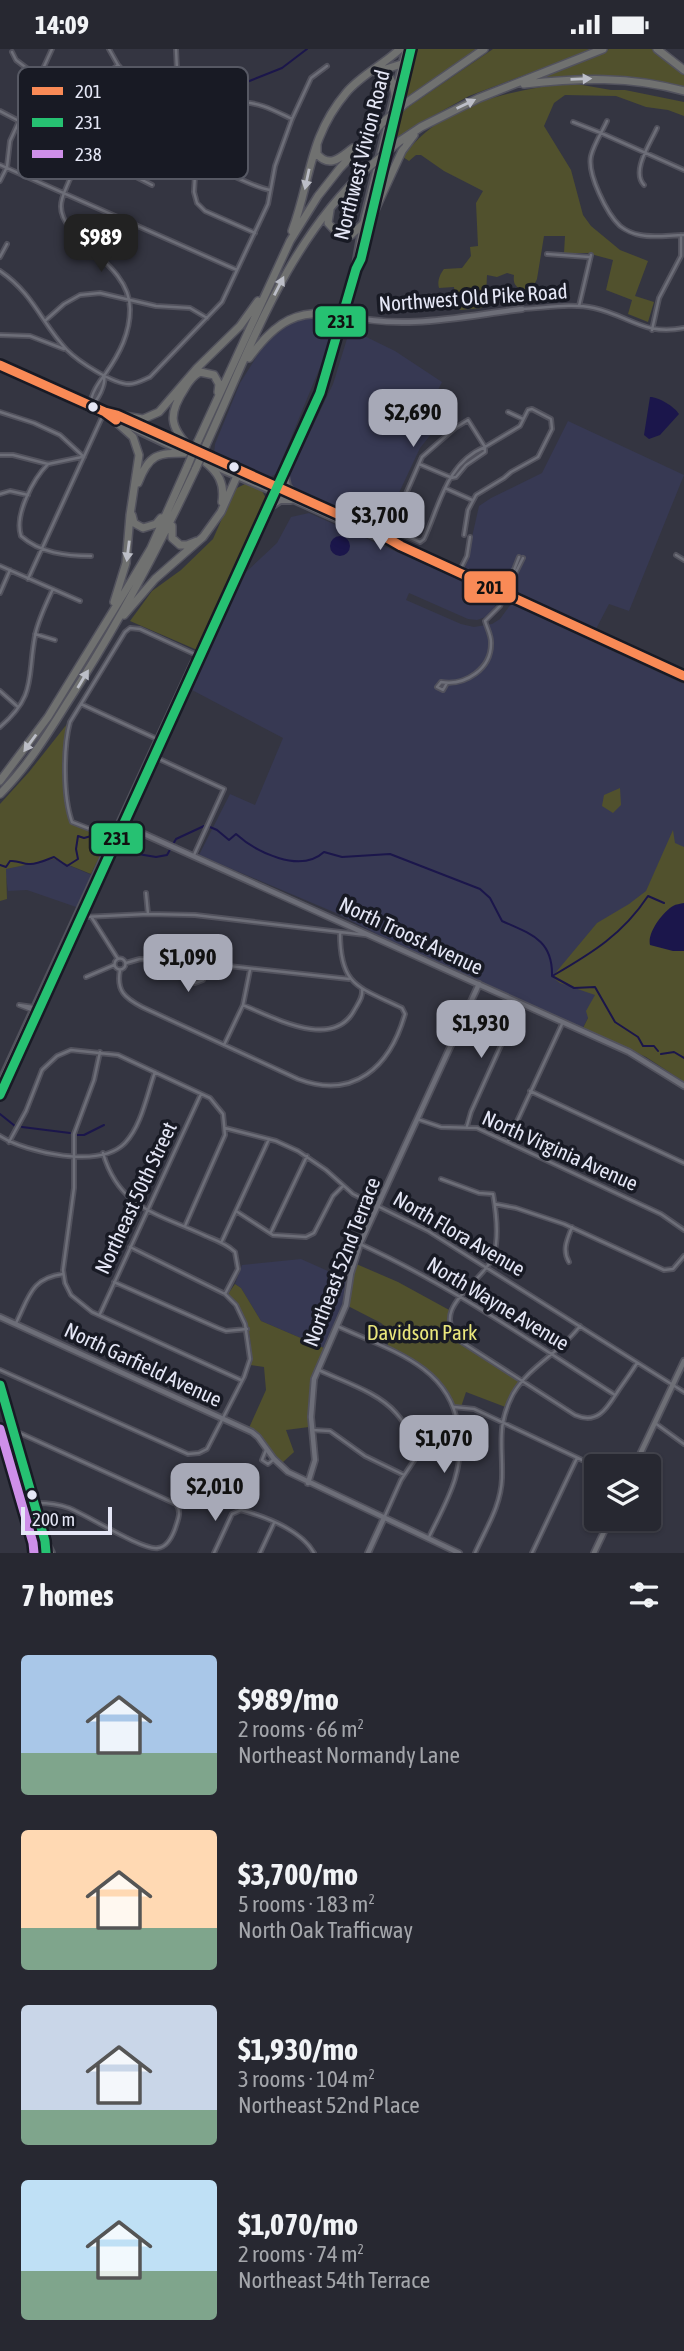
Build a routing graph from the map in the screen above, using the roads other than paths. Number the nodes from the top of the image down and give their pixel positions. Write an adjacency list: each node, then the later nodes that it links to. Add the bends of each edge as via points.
1 (52, 49): 15 (street)
2 (109, 49): 12 (street)
3 (176, 49): 17 (street)
4 (400, 49): 56 (highway, one-way to 56, via 356,82 328,117 313,151 299,213)
5 (406, 49): 11 (main road, Northwest Vivion Road)
6 (411, 49): 11 (main road, Northwest Vivion Road)
7 (484, 49): 33 (highway, bridge, via 406,103)
8 (603, 49): 20 (highway)
9 (657, 49): 18 (highway)
10 (12, 53): 14 (street)
11 (405, 63): 19 (highway); 22 (main road, Northwest Vivion Road); 50 (main road, Northwest Vivion Road)
12 (118, 65): 16 (street)
13 (327, 66): 25 (street, via 311,78)
14 (25, 67)
15 (43, 67)
16 (115, 67)
17 (177, 67)
18 (684, 70)
19 (376, 71): 22 (highway, via 393,81); 33 (highway, via 335,111 317,154 325,161 336,160)
20 (513, 85): 21 (highway, one-way to 21, via 607,78); 30 (highway, one-way to 20)
21 (684, 91)
22 (395, 95): 50 (main road, Northwest Vivion Road)
23 (248, 104): 25 (street)
24 (0, 111): 26 (street)
25 (292, 119): 47 (street)
26 (18, 120)
27 (607, 121): 32 (street)
28 (573, 122): 32 (street)
29 (18, 123): 36 (street, via 8,145)
30 (421, 127): 49 (highway, bridge, via 370,166); 50 (highway, via 402,151)
31 (657, 128): 34 (street)
32 (601, 133): 34 (street); 52 (street, via 591,163 612,216 621,227 638,235)
33 (368, 137): 56 (highway, via 318,197)
34 (646, 153): 37 (street); 46 (street, via 639,174)
35 (0, 165): 36 (street)
36 (6, 167): 38 (street); 44 (street)
37 (684, 170)
38 (18, 172)
39 (33, 179): 48 (street)
40 (71, 179): 48 (street)
41 (140, 179): 45 (street)
42 (194, 179): 51 (street, via 198,205)
43 (238, 179): 47 (street)
44 (0, 181)
45 (152, 185)
46 (644, 185)
47 (270, 190): 51 (street)
48 (64, 193): 57 (street); 60 (street, via 61,207 66,223 110,265)
49 (331, 207): 50 (highway, via 328,223 338,234 351,235); 77 (highway, one-way to 49, via 288,267)
50 (366, 223): 65 (main road, Northwest Vivion Road)
51 (255, 233): 57 (street)
52 (683, 235): 70 (street, via 681,256 659,298)
53 (7, 244): 55 (street)
54 (547, 254): 63 (street, via 591,256)
55 (0, 257)
56 (282, 258): 59 (highway)
57 (237, 270): 66 (street, via 222,302)
58 (0, 271): 68 (street, via 19,286)
59 (267, 289): 79 (highway); 84 (highway, via 247,318 159,412 143,419)
60 (127, 294): 61 (street); 62 (street)
61 (123, 298): 62 (street); 68 (street, via 82,294)
62 (131, 301): 66 (street, via 190,308); 78 (street, via 124,342)
63 (579, 306): 64 (street, Northwest Old Pike Road); 70 (street, Northwest Old Pike Road)
64 (522, 309): 67 (street, Northwest Old Pike Road, via 399,323)
65 (344, 315): 67 (street, Northwest Old Pike Road); 71 (main road, Northwest Vivion Road); 77 (highway, via 310,312 285,321 266,336)
66 (207, 318): 78 (street, via 150,377 128,384)
67 (356, 318): 71 (main road)
68 (46, 320): 73 (street)
69 (684, 328): 70 (street, Northwest Old Pike Road)
70 (652, 330)
71 (339, 331): 100 (main road, Northwest Vivion Road, via 320,393)
72 (0, 335): 74 (street, via 30,335)
73 (60, 341): 74 (street); 75 (street)
74 (57, 345): 75 (street)
75 (67, 350): 78 (street)
76 (0, 365): 80 (main road)
77 (240, 370): 86 (highway)
78 (104, 375): 80 (street)
79 (216, 401): 86 (highway); 88 (highway, via 219,384 211,372 196,375 181,394 173,409 174,427)
80 (90, 406): 82 (main road)
81 (0, 412): 89 (street, via 50,429)
82 (105, 412): 84 (main road); 92 (street)
83 (508, 412): 85 (street)
84 (116, 417): 88 (main road); 133 (highway, one-way to 133, via 133,437 139,460 124,574)
85 (523, 419): 87 (street, via 520,426); 111 (street, via 532,409 552,422 538,457)
86 (202, 443): 97 (highway, bridge)
87 (485, 447): 96 (street, via 468,420); 102 (street)
88 (188, 450): 93 (main road); 103 (main road); 109 (highway, via 159,454 146,464 132,520 144,528 156,524)
89 (78, 452): 91 (street); 92 (street)
90 (0, 455): 94 (street)
91 (76, 457): 92 (street); 95 (street)
92 (84, 457): 120 (street)
93 (204, 461): 98 (main road); 113 (highway, via 221,480 223,498 198,540 187,545 180,545 171,535)
94 (39, 462): 95 (street); 99 (street)
95 (48, 464): 99 (street)
96 (419, 464): 102 (street); 115 (street, via 388,526)
97 (192, 466): 109 (highway); 113 (highway)
98 (215, 466): 101 (main road); 105 (main road)
99 (41, 471): 108 (street)
100 (284, 471): 103 (main road); 105 (main road, Northwest Vivion Road); 110 (main road)
101 (237, 476): 103 (main road); 135 (highway, via 221,512 203,537 146,588)
102 (450, 477): 104 (street)
103 (260, 483): 105 (main road); 114 (main road)
104 (445, 488): 111 (street); 117 (street, via 424,540)
105 (276, 489): 110 (main road); 114 (main road, Northwest Vivion Road)
106 (16, 492): 107 (street); 108 (street); 112 (street)
107 (0, 494)
108 (29, 495): 112 (street)
109 (174, 496): 133 (highway, via 151,548)
110 (292, 497): 114 (main road); 119 (main road)
111 (472, 501): 116 (street)
112 (24, 505): 120 (street, via 21,536)
113 (178, 507): 135 (highway)
114 (267, 509): 137 (main road, Northwest Vivion Road)
115 (402, 535): 117 (street); 119 (street)
116 (464, 535)
117 (407, 537): 119 (street)
118 (470, 537): 127 (street)
119 (401, 545): 127 (main road)
120 (43, 548): 122 (street, via 65,556); 128 (street)
121 (676, 555): 124 (street)
122 (91, 556)
123 (521, 558): 131 (street)
124 (684, 560)
125 (0, 566): 126 (street)
126 (10, 570): 128 (street); 130 (street)
127 (459, 572): 131 (main road)
128 (28, 579): 129 (street)
129 (52, 589): 132 (street); 134 (street)
130 (0, 593)
131 (505, 594): 138 (main road); 139 (street, via 485,621 491,642 484,664 468,679)
132 (80, 601)
133 (105, 623): 146 (highway, one-way to 146, via 48,717)
134 (35, 634): 136 (street); 142 (street, via 31,677)
135 (109, 635): 147 (highway, one-way to 135, via 37,750)
136 (55, 640)
137 (199, 656): 141 (street, via 130,628); 144 (main road); 145 (main road)
138 (684, 675)
139 (447, 683)
140 (0, 691): 142 (street)
141 (81, 705): 144 (street); 149 (street, via 67,736 67,810 72,823)
142 (19, 707): 143 (street)
143 (0, 727)
144 (158, 739): 145 (main road)
145 (153, 756): 148 (main road); 150 (street, via 224,789)
146 (0, 781)
147 (0, 794)
148 (122, 824): 149 (main road); 150 (street, North Troost Avenue)
149 (115, 839): 153 (main road)
150 (194, 855): 156 (street, North Troost Avenue)
151 (146, 893): 152 (street)
152 (148, 914): 154 (street); 155 (street, via 215,917)
153 (80, 915): 154 (street); 170 (main road)
154 (92, 918): 157 (street)
155 (340, 933): 156 (street); 165 (street)
156 (369, 934): 166 (street, North Troost Avenue)
157 (118, 959): 159 (street); 160 (street)
158 (177, 961): 159 (street); 161 (street); 161 (street, via 177,974 195,983 203,980)
159 (126, 963): 162 (street)
160 (114, 965): 162 (street); 164 (street)
161 (209, 965): 163 (street)
162 (120, 970): 172 (street, via 119,985 125,998)
163 (250, 970): 165 (street); 169 (street)
164 (86, 977)
165 (349, 979): 167 (street)
166 (479, 984): 168 (street, North Troost Avenue); 180 (street, Northeast 52nd Terrace)
167 (360, 988): 169 (street, via 363,995 351,1018 328,1030 284,1022); 172 (street, via 402,1008 404,1014 382,1062 344,1085 322,1087 303,1081)
168 (520, 1003): 171 (street, North Troost Avenue); 181 (street)
169 (243, 1005): 172 (street)
170 (36, 1010): 175 (main road); 179 (main road)
171 (562, 1022): 176 (street, North Troost Avenue, via 629,1052); 177 (street)
172 (224, 1045)
173 (100, 1052): 174 (street); 186 (street, via 62,1053 46,1066); 188 (street, via 75,1129)
174 (155, 1072): 178 (street); 187 (street, via 134,1131 118,1149)
175 (0, 1084)
176 (684, 1086)
177 (530, 1091): 185 (street); 190 (street)
178 (201, 1094): 182 (street, via 216,1103); 195 (street, Northeast 50th Street)
179 (0, 1095)
180 (417, 1119): 181 (street, North Virginia Avenue, via 441,1126); 194 (street, Northeast 52nd Terrace)
181 (467, 1126): 185 (street, North Virginia Avenue)
182 (225, 1128): 184 (street, North Flora Avenue); 197 (street)
183 (0, 1136): 186 (street)
184 (269, 1139): 189 (street, North Flora Avenue); 196 (street)
185 (508, 1141): 199 (street, North Virginia Avenue)
186 (9, 1142): 188 (street, via 38,1152)
187 (103, 1153): 188 (street); 195 (street, via 120,1189)
188 (74, 1156): 207 (street)
189 (307, 1156): 192 (street, North Flora Avenue); 200 (street)
190 (684, 1163)
191 (441, 1179): 193 (street, via 493,1194)
192 (343, 1187): 194 (street, North Flora Avenue); 200 (street, via 333,1196 314,1233 306,1237)
193 (495, 1203): 198 (street); 206 (street, via 495,1248)
194 (378, 1205): 202 (street, Northeast 52nd Terrace); 206 (street, North Flora Avenue)
195 (148, 1210): 197 (street); 203 (street, Northeast 50th Street)
196 (236, 1211): 200 (street); 201 (street)
197 (184, 1226): 201 (street)
198 (572, 1227): 204 (street, via 664,1270 671,1270); 205 (street, via 565,1247)
199 (684, 1230)
200 (271, 1234)
201 (221, 1243): 209 (street, via 235,1252 239,1264)
202 (360, 1244): 210 (street, North Wayne Avenue); 214 (street, Northeast 52nd Terrace)
203 (130, 1247): 208 (street, Northeast 50th Street); 209 (street)
204 (684, 1256)
205 (569, 1262)
206 (487, 1266): 210 (street); 215 (street, North Flora Avenue)
207 (63, 1274): 211 (street, via 75,1300); 213 (street, via 48,1276 35,1286)
208 (114, 1282): 211 (street, Northeast 50th Street); 216 (street, via 226,1331)
209 (225, 1294): 216 (street)
210 (460, 1298): 217 (street, North Wayne Avenue); 223 (street, via 450,1315 454,1335)
211 (100, 1315): 222 (street)
212 (0, 1317): 213 (street, North Garfield Avenue)
213 (15, 1324): 229 (street, North Garfield Avenue)
214 (337, 1326): 221 (street, Northeast 52nd Terrace); 228 (street, via 421,1366 441,1384)
215 (580, 1326): 217 (street); 219 (street, North Flora Avenue)
216 (247, 1329): 222 (street, via 250,1359)
217 (553, 1355): 223 (street); 227 (street, North Wayne Avenue)
218 (684, 1361): 224 (main road)
219 (638, 1362): 224 (street, North Flora Avenue); 227 (street)
220 (0, 1370): 229 (street, via 188,1454 201,1453 210,1445)
221 (317, 1370): 233 (street, Northeast 52nd Terrace); 237 (street, via 388,1406)
222 (242, 1381): 229 (street)
223 (522, 1381): 227 (street, via 587,1418 605,1412); 231 (street)
224 (673, 1384): 226 (street, North Flora Avenue); 230 (main road)
225 (0, 1385): 232 (main road)
226 (684, 1392)
227 (615, 1395)
228 (454, 1407): 231 (street, via 474,1409); 235 (street)
229 (223, 1419): 236 (street, North Garfield Avenue, via 255,1434)
230 (655, 1423): 234 (street); 238 (main road)
231 (502, 1424): 239 (street); 255 (street, via 498,1500)
232 (13, 1430): 244 (main road); 244 (street, via 177,1505 180,1513 166,1545 151,1548 63,1506)
233 (312, 1430): 242 (street, via 330,1431 365,1456); 243 (street, Northeast 52nd Terrace, via 315,1460)
234 (684, 1444)
235 (459, 1447): 237 (street); 248 (street, via 455,1481)
236 (266, 1450): 240 (street, North Garfield Avenue); 240 (street, North Garfield Avenue, via 261,1460 268,1464)
237 (421, 1450): 242 (street)
238 (640, 1454)
239 (577, 1458): 241 (street); 256 (street)
240 (274, 1459): 243 (street, North Garfield Avenue)
241 (584, 1461)
242 (404, 1475): 245 (street)
243 (309, 1483): 245 (street, North Garfield Avenue)
244 (34, 1503): 249 (main road)
245 (384, 1518): 248 (street, North Garfield Avenue); 253 (street)
246 (274, 1523): 250 (street, via 236,1511); 251 (street); 252 (street, via 303,1537)
247 (604, 1531): 257 (main road)
248 (429, 1539): 254 (street, North Garfield Avenue)
249 (49, 1553)
250 (214, 1553)
251 (260, 1553)
252 (314, 1553)
253 (368, 1553)
254 (459, 1553)
255 (475, 1553)
256 (532, 1553)
257 (594, 1553)

